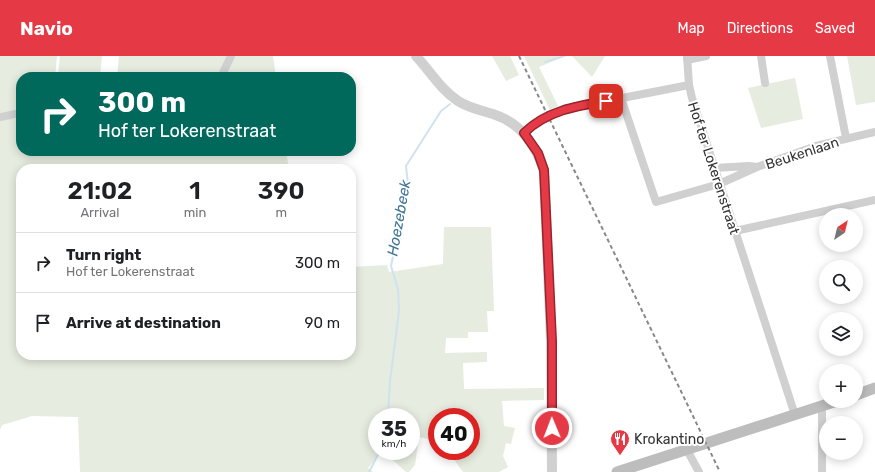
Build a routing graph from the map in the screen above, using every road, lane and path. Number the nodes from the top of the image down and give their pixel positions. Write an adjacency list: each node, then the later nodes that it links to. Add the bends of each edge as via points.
1 (231, 56): 7 (street)
2 (416, 56): 14 (street, via 443,89 457,100 470,107 501,116)
3 (706, 56): 6 (street)
4 (761, 56): 8 (street)
5 (830, 56): 15 (street)
6 (687, 58): 9 (street)
7 (224, 72)
8 (765, 83)
9 (689, 85): 10 (street, Hof ter Lokerenstraat); 17 (street, Hof ter Lokerenstraat)
10 (621, 98): 14 (street, Hof ter Lokerenstraat, via 560,111 535,123); 18 (street, Beukenlaan, via 656,202)
11 (16, 114): 12 (street)
12 (0, 116)
13 (875, 132): 15 (street, Beukenlaan)
14 (524, 133): 27 (street, via 538,153 544,170 552,341)
15 (846, 138): 16 (street, Beukenlaan)
16 (758, 167): 17 (street, Beukenlaan); 18 (street, Beukenlaan)
17 (714, 168): 18 (street, Hof ter Lokerenstraat)
18 (719, 184): 20 (street, Hof ter Lokerenstraat)
19 (875, 200): 20 (street)
20 (735, 231): 25 (street, Hof ter Lokerenstraat)
21 (875, 388): 22 (main road)
22 (863, 392)
23 (819, 407): 25 (main road)
24 (822, 408): 30 (street)
25 (795, 415): 26 (main road)
26 (687, 450): 28 (main road); 29 (street)
27 (552, 472)
28 (617, 472)
29 (699, 472)
30 (822, 472)

